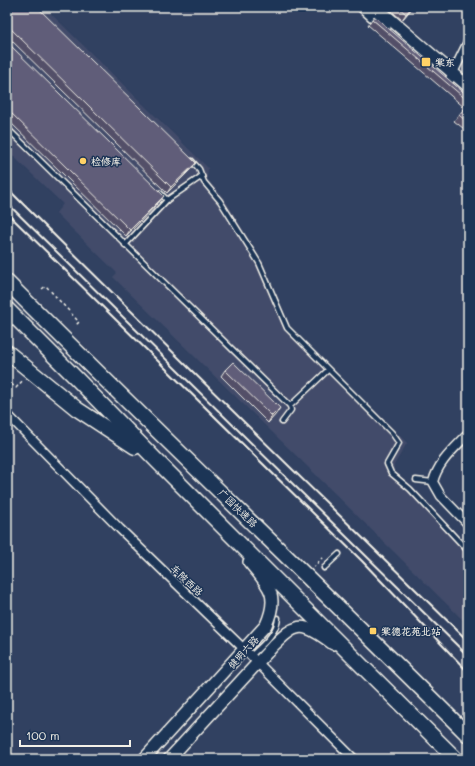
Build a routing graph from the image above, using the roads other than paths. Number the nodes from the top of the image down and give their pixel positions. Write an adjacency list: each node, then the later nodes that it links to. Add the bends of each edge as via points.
1 (363, 7): 4 (main road)
2 (376, 7): 4 (main road)
3 (468, 42): 4 (street)
4 (451, 77): 5 (main road); 6 (main road)
5 (468, 86)
6 (468, 97)
7 (7, 128): 12 (lane)
8 (186, 155): 9 (lane)
9 (202, 176): 11 (lane); 16 (lane, via 259,263 287,328)
10 (156, 190): 11 (lane)
11 (167, 200): 12 (lane)
12 (125, 245): 17 (lane)
13 (7, 282): 32 (highway, 广园快速路)
14 (7, 310): 21 (highway)
15 (7, 352): 21 (highway, via 77,409)
16 (328, 370): 17 (lane); 26 (lane, via 392,433 398,443 387,464 391,473 410,489)
17 (290, 406): 19 (lane, via 291,410)
18 (7, 414): 30 (street, 车陂西路, via 120,529)
19 (282, 422)
20 (468, 434): 23 (street, via 444,460)
21 (156, 460): 25 (highway)
22 (416, 480): 23 (lane)
23 (433, 482): 24 (street, via 441,496)
24 (468, 524)
25 (226, 531): 30 (main road, 健明六路, via 263,578 272,594 273,606); 31 (highway)
26 (468, 551)
27 (339, 554): 28 (lane)
28 (324, 568)
29 (278, 618): 30 (lane, via 273,633)
30 (251, 656): 31 (main road, 健明六路, via 297,627 302,627 320,634); 33 (main road, 健明六路); 34 (main road, 健明六路); 35 (street, 车陂西路)
31 (362, 666): 36 (highway)
32 (468, 735)
33 (144, 759)
34 (169, 759)
35 (354, 759)
36 (456, 759)

